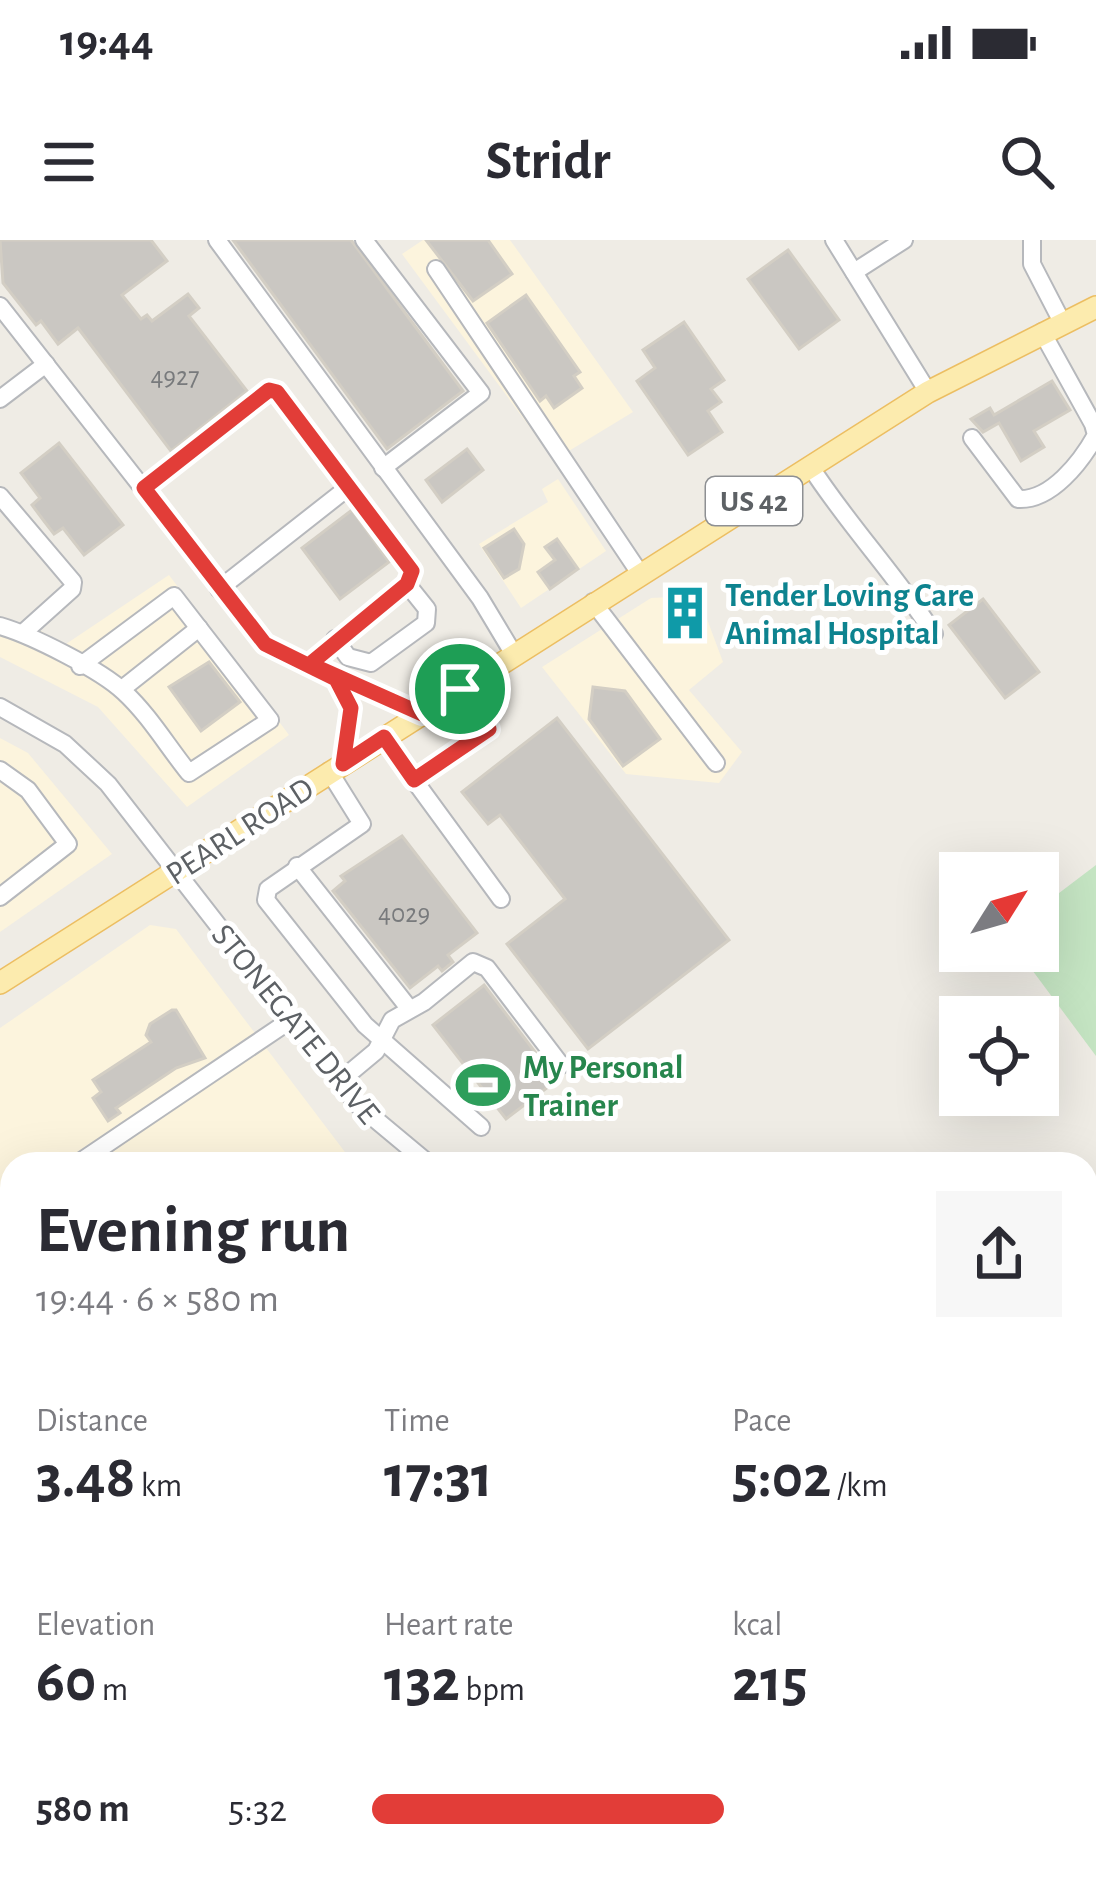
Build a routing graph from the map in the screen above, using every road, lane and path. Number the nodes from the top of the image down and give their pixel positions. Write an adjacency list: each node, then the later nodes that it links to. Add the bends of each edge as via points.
1 (217, 240): 16 (street)
2 (364, 240): 16 (street, via 482,394)
3 (833, 240): 7 (street)
4 (904, 240): 7 (street)
5 (1032, 240): 10 (street)
6 (436, 268): 20 (street)
7 (854, 272): 12 (street)
8 (0, 307): 11 (street)
9 (1096, 307): 10 (main road, PEARL ROAD / US 42)
10 (1052, 327): 12 (main road, PEARL ROAD / US 42); 14 (street, via 1096,435 1082,461 1036,497 1018,499)
11 (46, 364): 13 (street); 17 (street)
12 (928, 392): 15 (main road, PEARL ROAD / US 42)
13 (0, 399)
14 (972, 438)
15 (810, 466): 20 (main road, PEARL ROAD / US 42); 27 (street)
16 (383, 468): 29 (street)
17 (144, 488): 18 (street, via 269,390); 22 (street)
18 (347, 489): 21 (street, via 409,562); 22 (street)
19 (0, 496): 26 (street, via 73,582)
20 (639, 572): 23 (main road, PEARL ROAD / US 42)
21 (407, 584): 28 (street); 28 (street, via 427,609 426,623 371,663 349,657)
22 (219, 589): 30 (street, via 265,644)
23 (593, 602): 29 (main road, PEARL ROAD / US 42); 38 (street)
24 (0, 626): 26 (street)
25 (199, 628): 31 (street, via 174,596); 33 (street); 33 (street, via 270,720 189,773)
26 (23, 633): 31 (street)
27 (934, 634)
28 (335, 639): 30 (street)
29 (513, 653): 34 (main road, PEARL ROAD / US 42)
30 (310, 664): 32 (street)
31 (80, 666): 33 (street)
32 (336, 679): 36 (street); 39 (street, via 351,708)
33 (122, 689)
34 (460, 689): 36 (main road, PEARL ROAD / US 42); 41 (street, via 489,729)
35 (0, 707): 43 (street, STONEGATE DRIVE, via 86,762)
36 (422, 714): 37 (main road, PEARL ROAD / US 42)
37 (384, 737): 39 (main road, PEARL ROAD / US 42); 41 (street)
38 (716, 763)
39 (336, 767): 42 (street, via 362,824); 43 (main road, PEARL ROAD / US 42)
40 (0, 770): 44 (street, via 28,790 68,844)
41 (414, 780): 45 (street)
42 (297, 866): 47 (street); 49 (street, via 266,900)
43 (176, 871): 46 (main road, PEARL ROAD / US 42); 48 (street, STONEGATE DRIVE)
44 (0, 897)
45 (500, 899)
46 (0, 983)
47 (408, 1007): 49 (street); 50 (street, via 479,962)
48 (292, 1019): 51 (street, STONEGATE DRIVE); 53 (street)
49 (382, 1039): 51 (street); 52 (street)
50 (561, 1065)
51 (340, 1081): 54 (street, STONEGATE DRIVE)
52 (481, 1127)
53 (94, 1152)
54 (413, 1152)

